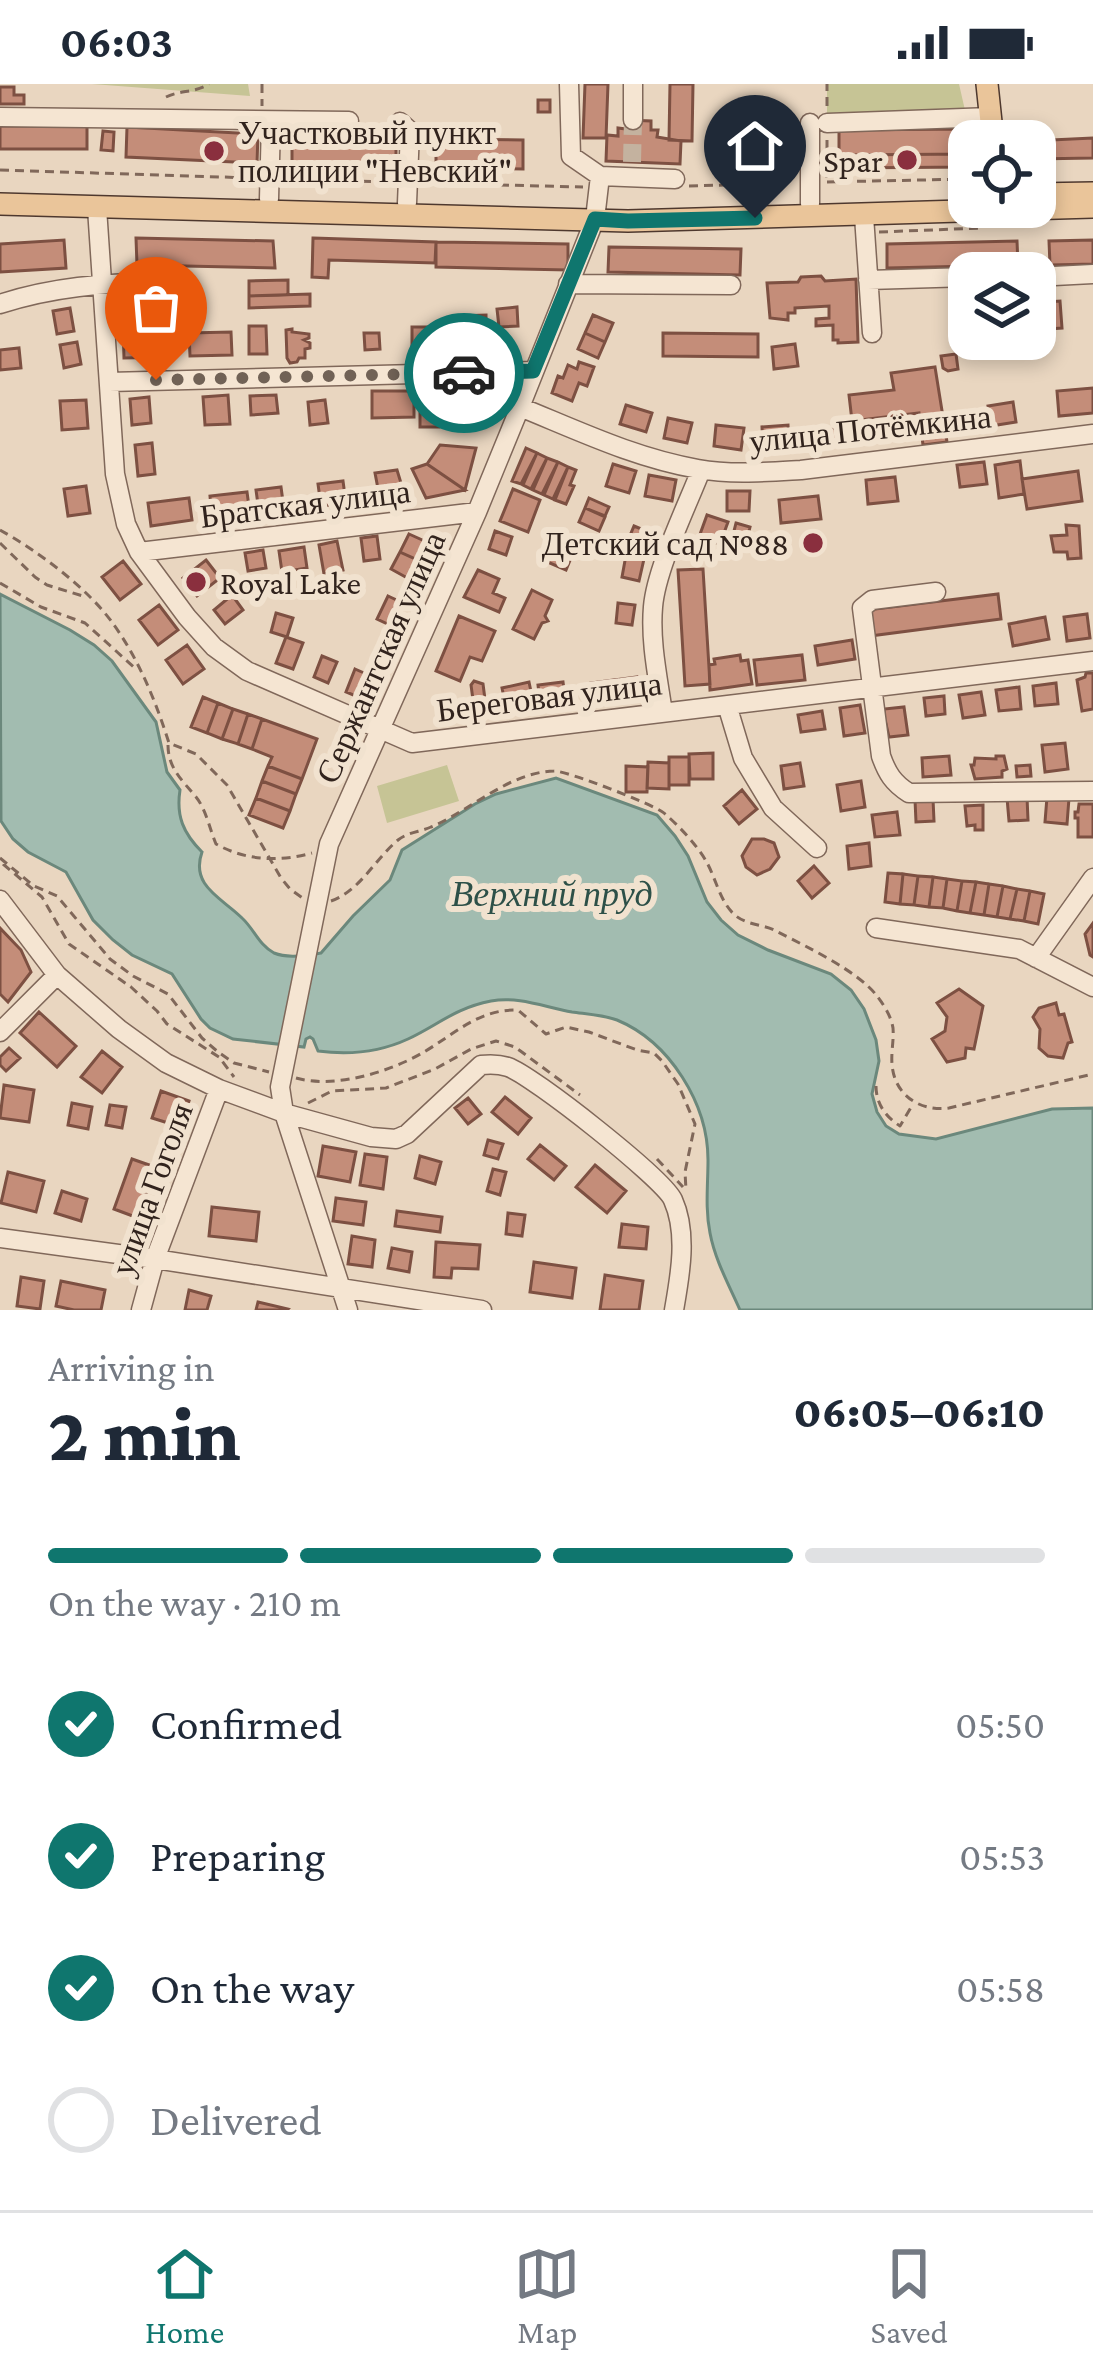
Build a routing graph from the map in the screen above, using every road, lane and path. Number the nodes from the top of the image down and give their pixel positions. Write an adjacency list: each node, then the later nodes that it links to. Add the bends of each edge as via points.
1 (184, 84): 8 (path)
2 (209, 84): 8 (path)
3 (262, 84): 13 (path)
4 (569, 84): 27 (street, via 571,156)
5 (633, 84): 12 (street)
6 (827, 84): 16 (path)
7 (987, 84): 11 (main road)
8 (184, 93): 9 (path)
9 (166, 97)
10 (0, 117): 13 (street)
11 (991, 118): 16 (street)
12 (633, 120)
13 (267, 122): 14 (street); 20 (street)
14 (349, 122)
15 (400, 122): 22 (street, via 410,130)
16 (818, 123): 18 (path, via 827,182); 23 (street)
17 (0, 170): 20 (path)
18 (948, 179)
19 (684, 182): 23 (path); 27 (street, via 632,170)
20 (269, 189): 21 (main road); 22 (main road); 22 (path)
21 (0, 191)
22 (407, 193): 27 (main road); 27 (path)
23 (810, 193): 26 (main road); 27 (main road)
24 (1093, 193): 25 (main road)
25 (1056, 194)
26 (948, 196)
27 (598, 197): 30 (main road); 33 (main road, via 628,221); 40 (street, Сержантская улица)
28 (0, 204): 30 (main road)
29 (1093, 207): 31 (main road)
30 (97, 208): 39 (street, Береговая улица)
31 (1056, 208)
32 (948, 212): 33 (main road)
33 (864, 216): 37 (street)
34 (1093, 274): 35 (street)
35 (1056, 275)
36 (948, 278): 37 (street)
37 (868, 280): 43 (street)
38 (159, 282): 39 (street)
39 (101, 283): 42 (street); 45 (street, Береговая улица)
40 (568, 284): 41 (street); 44 (street, Сержантская улица)
41 (731, 284)
42 (0, 304)
43 (872, 333)
44 (533, 371): 45 (street); 46 (street, Сержантская улица)
45 (109, 382): 52 (street, Береговая улица, via 115,474)
46 (520, 407): 48 (street, улица Потёмкина, via 625,451); 49 (street, Сержантская улица)
47 (1093, 434): 48 (street, улица Потёмкина, via 801,470)
48 (701, 470): 60 (street, via 653,603)
49 (477, 512): 52 (street, Братская улица); 61 (street, Сержантская улица)
50 (0, 530): 55 (path)
51 (0, 543): 55 (path, via 47,585)
52 (139, 552): 61 (street, Береговая улица, via 214,647)
53 (0, 583): 57 (path, via 86,623)
54 (936, 592): 58 (street, via 862,608)
55 (88, 597): 57 (path)
56 (1093, 661): 58 (street, Береговая улица)
57 (142, 674): 62 (path)
58 (873, 687): 59 (street, Береговая улица); 63 (street, via 881,756 909,793)
59 (727, 705): 60 (street, Береговая улица); 65 (street, via 743,758 773,808)
60 (663, 712): 61 (street, Береговая улица, via 412,743)
61 (379, 730): 64 (street, Сержантская улица)
62 (169, 743): 66 (path, via 196,754 227,785); 66 (path, via 174,771 198,799 216,844)
63 (1093, 791)
64 (329, 844): 66 (path); 70 (street, Сержантская улица)
65 (817, 848)
66 (270, 858): 70 (path, via 290,890)
67 (0, 859): 76 (path, via 57,896 110,959 168,994 218,1052 234,1063); 78 (path, via 42,897 83,957 219,1057)
68 (1093, 878): 72 (street)
69 (0, 900): 73 (street)
70 (317, 902): 76 (street, Сержантская улица); 81 (path, via 344,896 407,834 513,782 564,772 660,810 705,859 738,917 776,930 869,987 891,1019 892,1066)
71 (876, 928): 72 (street)
72 (1036, 958): 74 (street)
73 (57, 976): 75 (street); 78 (street, via 166,1063)
74 (1093, 987)
75 (0, 1032)
76 (283, 1068): 82 (street, Сержантская улица)
77 (1093, 1074): 81 (path, via 949,1108)
78 (229, 1086): 82 (street); 86 (street, улица Гоголя)
79 (876, 1086): 81 (path, via 882,1108 900,1126)
80 (585, 1100): 82 (path, via 496,1041 386,1088 332,1091)
81 (914, 1102)
82 (283, 1107): 87 (street, Сержантская улица); 91 (street, via 397,1139 481,1065 511,1067 673,1199 681,1266)
83 (649, 1152): 84 (path)
84 (686, 1194)
85 (0, 1238): 86 (street)
86 (155, 1259): 87 (street); 88 (street, улица Гоголя)
87 (341, 1288): 89 (street, Сержантская улица); 90 (street)
88 (141, 1310)
89 (348, 1310)
90 (482, 1310)
91 (674, 1310)

